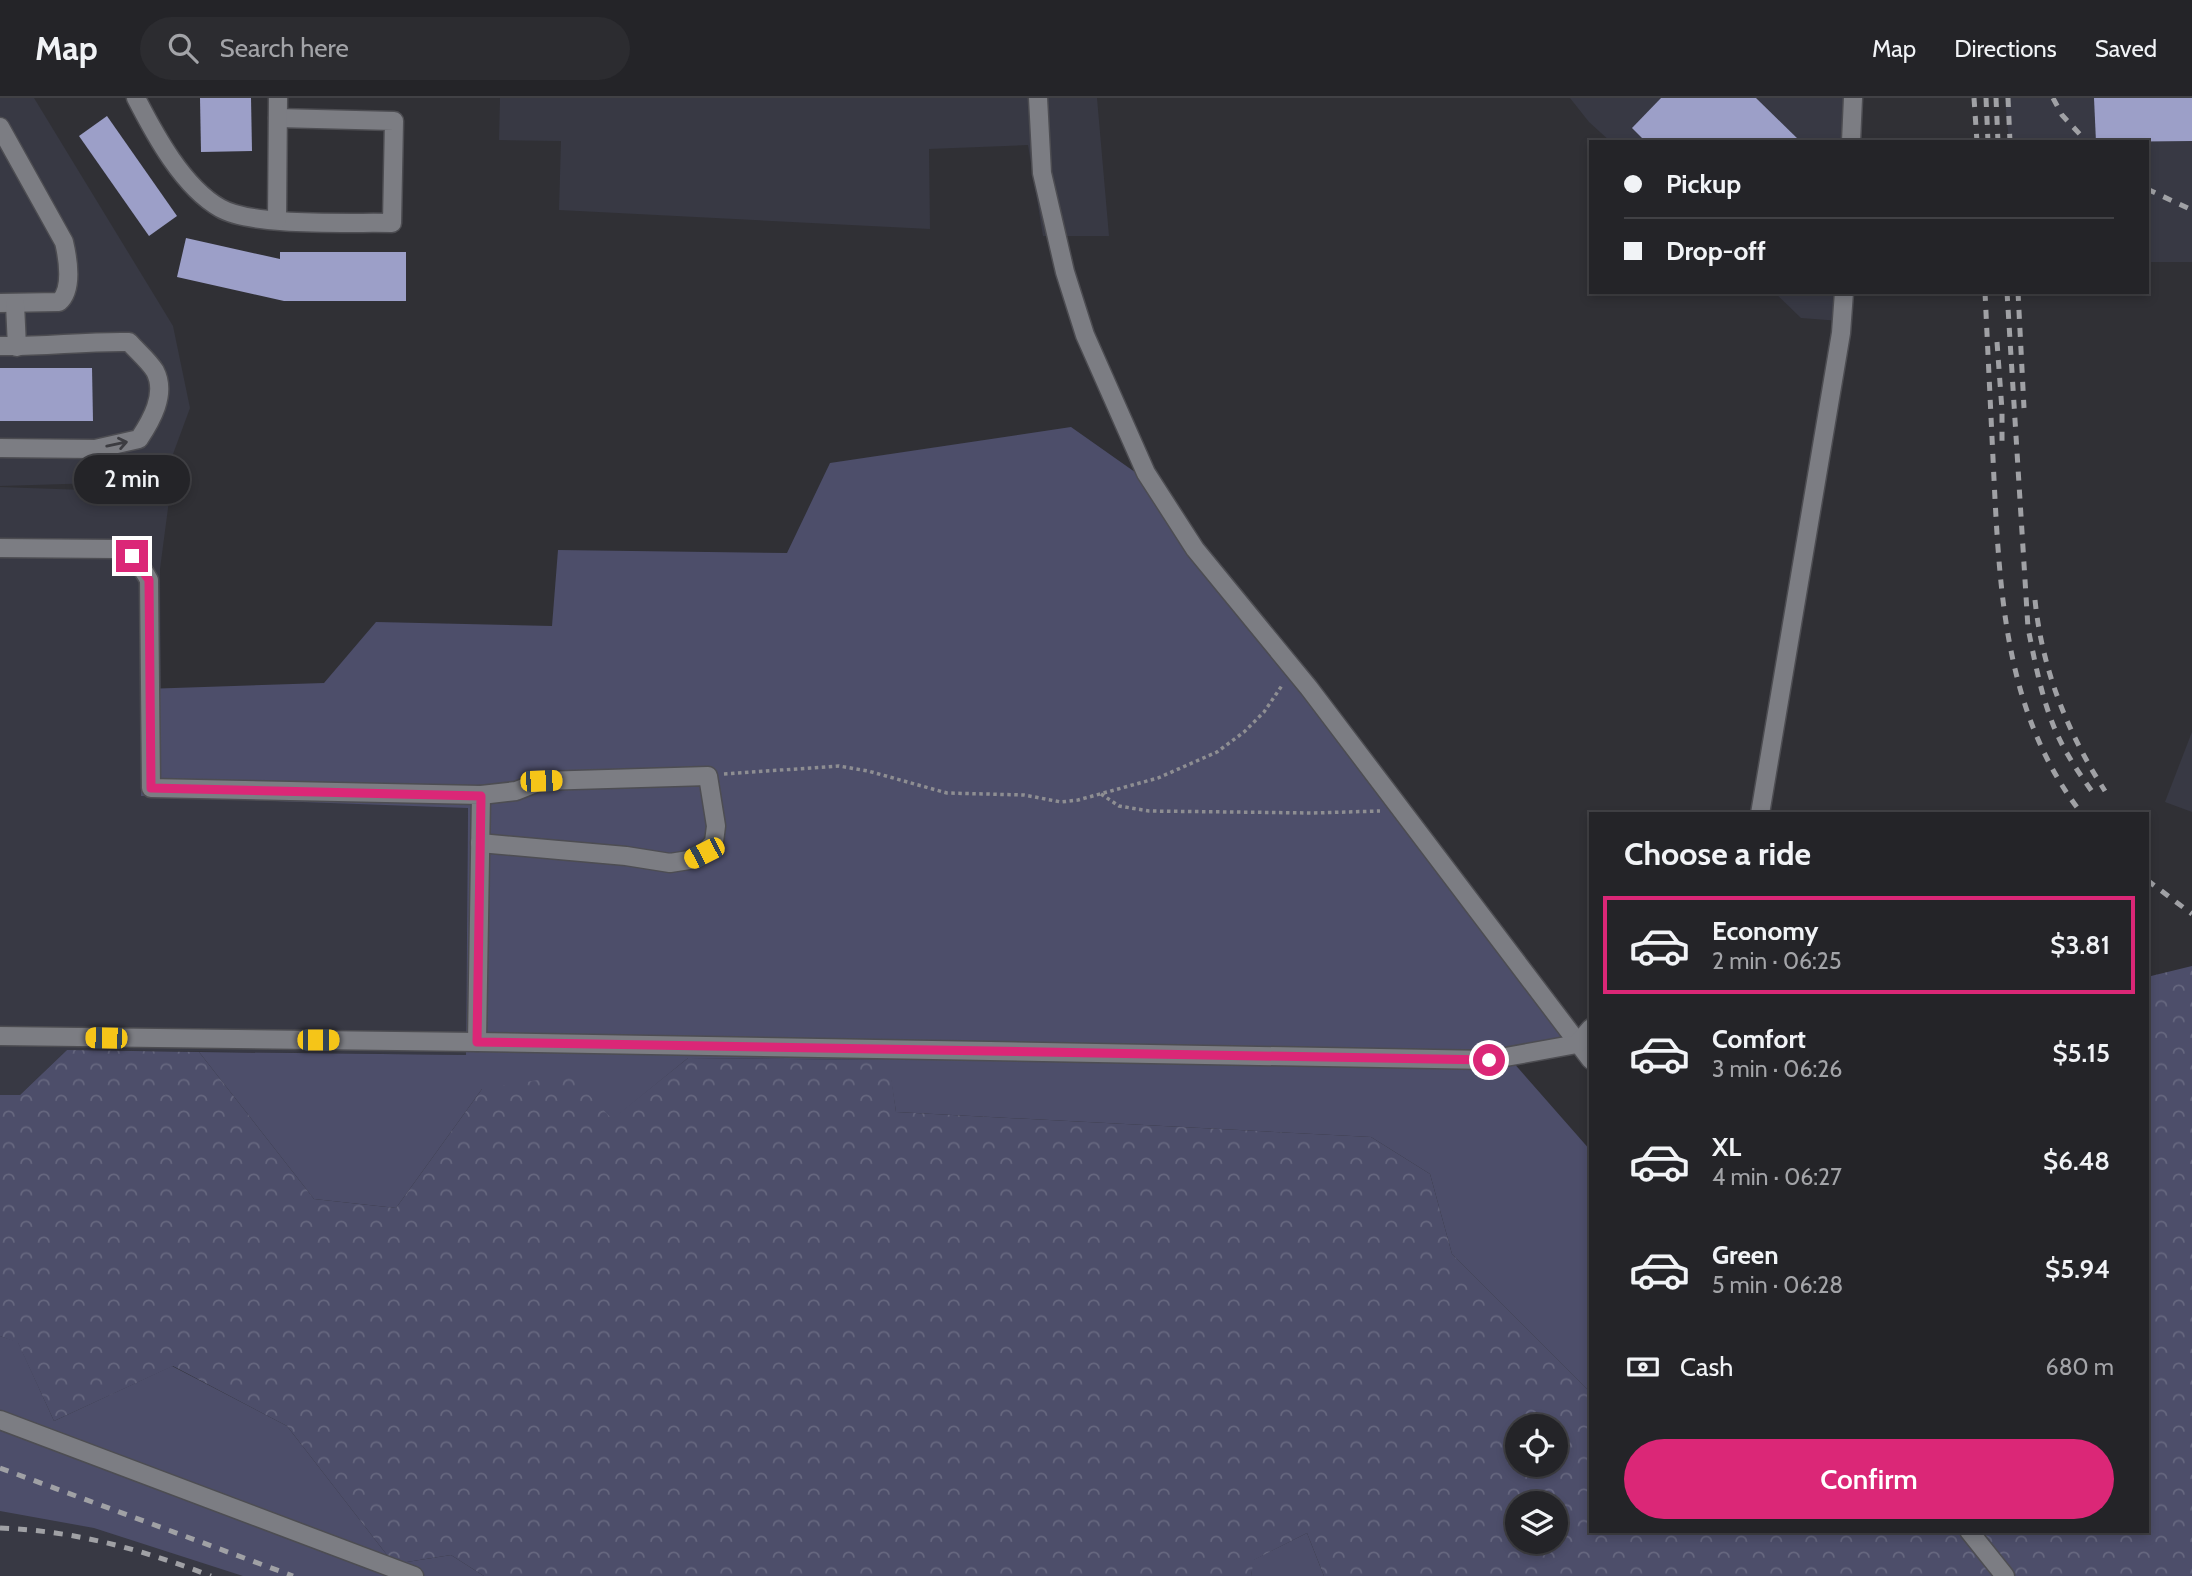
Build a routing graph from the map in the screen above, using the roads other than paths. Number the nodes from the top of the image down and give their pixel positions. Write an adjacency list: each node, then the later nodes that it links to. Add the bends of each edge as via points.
1 (136, 98): 8 (lane, via 154,134 199,193 222,209 247,218)
2 (278, 98): 5 (lane)
3 (1038, 98): 20 (lane, via 1042,173 1065,272 1085,335 1146,473 1195,549 1290,665)
4 (1853, 98): 7 (lane)
5 (278, 118): 8 (lane); 8 (lane, via 394,121 392,223)
6 (0, 127): 10 (lane, via 64,242 68,260 65,293 59,303)
7 (1851, 140)
8 (277, 220)
9 (1844, 294): 15 (lane)
10 (8, 303): 11 (lane)
11 (9, 346): 12 (lane, one-way to 11, via 94,449 139,439 152,419 159,394 155,372 129,342)
12 (0, 448)
13 (0, 548): 14 (lane, via 116,550 132,556 142,567 149,580 151,788)
14 (481, 796): 16 (lane); 16 (lane, via 516,791 541,781 708,776 716,826 714,842 704,853 670,863)
15 (1760, 812)
16 (480, 843): 19 (lane)
17 (1589, 1030): 20 (lane)
18 (0, 1036): 19 (lane)
19 (477, 1042): 20 (lane, via 1489,1060)
20 (1577, 1044): 21 (lane)
21 (1589, 1058)
22 (0, 1420): 24 (lane)
23 (1971, 1533): 25 (lane)
24 (414, 1576)
25 (2005, 1576)

